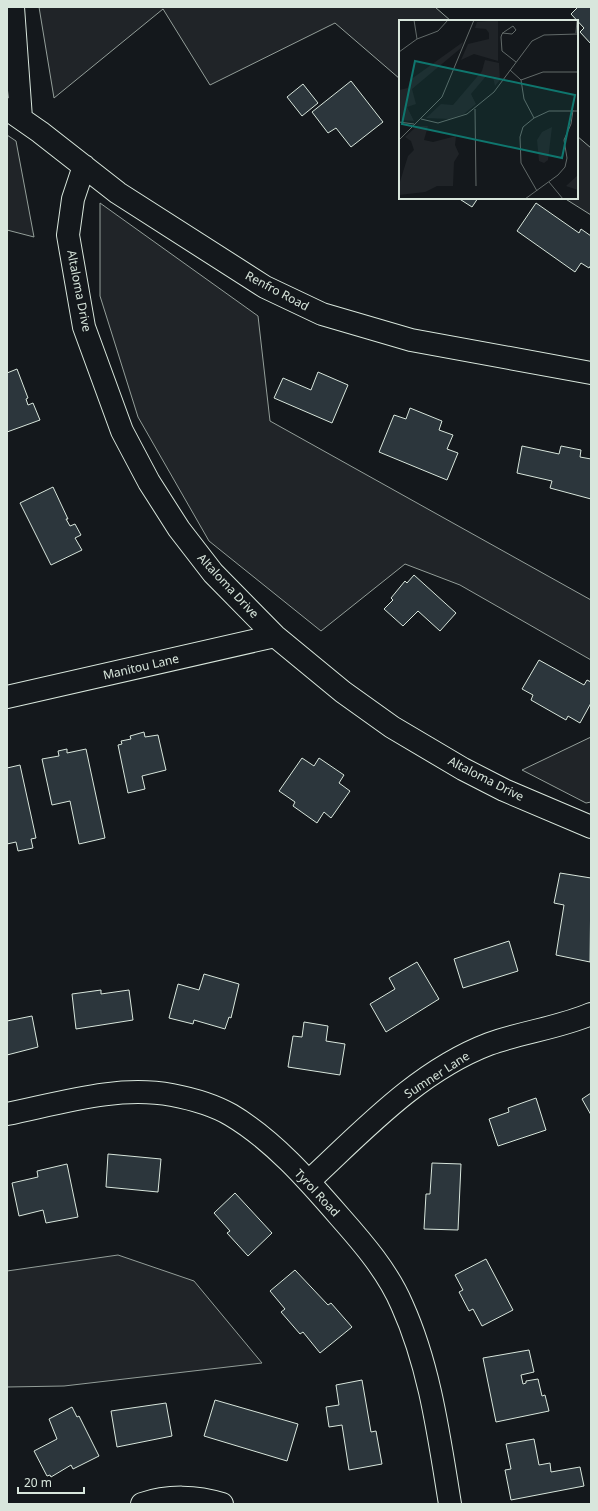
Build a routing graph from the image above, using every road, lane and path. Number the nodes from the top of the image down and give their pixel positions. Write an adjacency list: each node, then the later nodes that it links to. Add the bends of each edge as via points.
1 (13, 7): 2 (street)
2 (14, 114): 3 (street, Renfro Road)
3 (84, 166): 4 (street, Renfro Road, via 118,193 265,287 322,314 411,340); 5 (street, Altaloma Drive, via 73,199 68,235 84,327 122,431 149,482 179,529 213,573)
4 (591, 373)
5 (275, 636): 6 (street, Manitou Lane); 7 (street, Altaloma Drive, via 343,692 392,727 504,790)
6 (7, 697)
7 (591, 828)
8 (591, 1014): 10 (street, Sumner Lane, via 490,1044 435,1073 386,1110)
9 (7, 1114): 10 (street, Tyrol Road, via 114,1092 170,1095 206,1103 230,1115 249,1128)
10 (309, 1181): 13 (street, Tyrol Road, via 361,1242 401,1303 427,1378)
11 (142, 1504): 12 (street, via 170,1498 192,1497)
12 (222, 1504)
13 (450, 1504)

